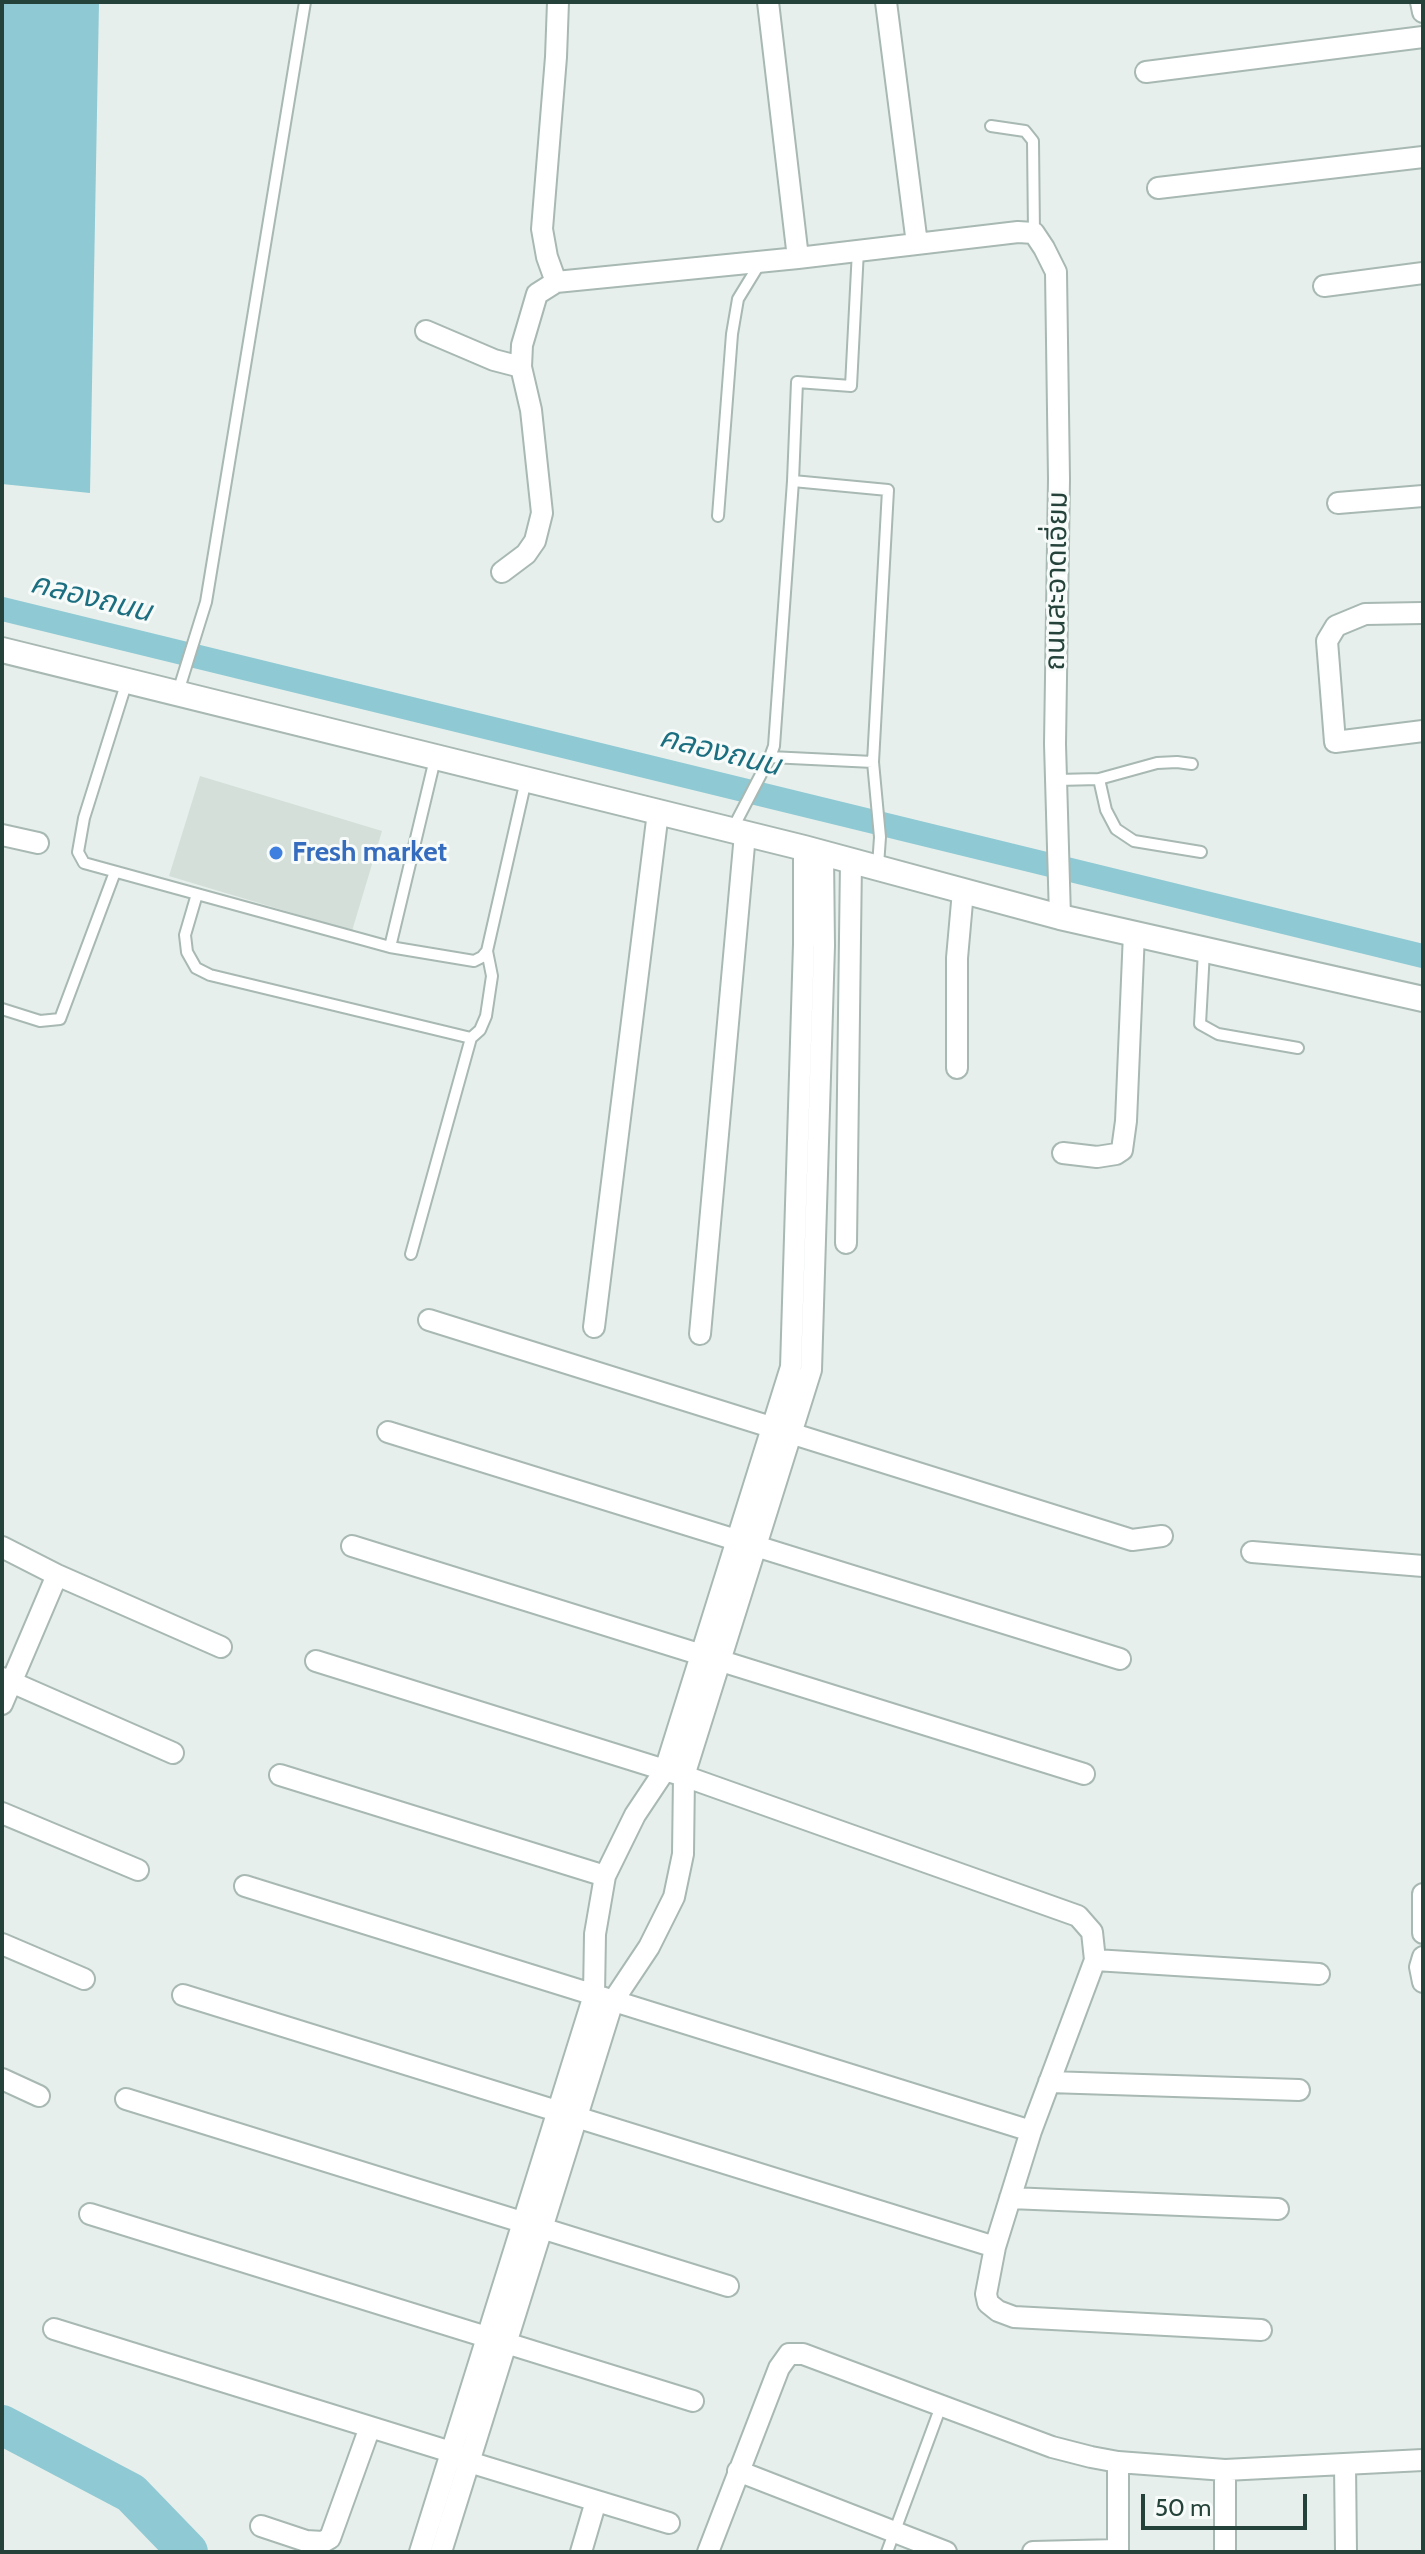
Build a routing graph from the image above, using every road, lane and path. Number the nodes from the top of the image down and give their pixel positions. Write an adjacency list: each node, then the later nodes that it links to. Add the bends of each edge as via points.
1 (305, 2): 30 (lane, via 206,602)
2 (558, 2): 18 (street, via 542,229)
3 (768, 2): 15 (street)
4 (886, 2): 13 (street)
5 (1421, 2): 6 (street)
6 (1423, 12)
7 (1423, 37): 8 (street)
8 (1146, 72)
9 (991, 126): 12 (lane, via 1025,131 1033,141)
10 (1423, 157): 11 (street)
11 (1158, 188)
12 (1039, 240): 13 (street, via 1018,232); 38 (street, ถนนสะอาดเอี่ยม, via 1056,272)
13 (917, 244): 14 (street)
14 (858, 250): 15 (street); 22 (lane, via 851,386 797,382)
15 (798, 258): 16 (street)
16 (761, 261): 18 (street); 25 (lane, via 738,299 732,334)
17 (1423, 273): 19 (street)
18 (556, 282): 21 (street, via 537,294 532,306)
19 (1324, 286)
20 (426, 331): 21 (street)
21 (521, 367): 26 (street, via 542,513 535,541)
22 (793, 481): 33 (lane); 34 (lane, via 888,490)
23 (1423, 496): 24 (street)
24 (1338, 503)
25 (718, 516)
26 (502, 572)
27 (1423, 613): 31 (street, via 1365,614 1336,626 1327,641 1335,742)
28 (2, 650): 29 (street)
29 (127, 681): 30 (street); 47 (lane, via 78,852 84,863)
30 (180, 684): 32 (street)
31 (1423, 731)
32 (435, 757): 37 (street); 52 (lane)
33 (770, 757): 34 (lane); 40 (lane)
34 (873, 762): 46 (lane)
35 (1192, 764): 36 (lane, via 1157,763)
36 (1099, 779): 38 (lane); 44 (lane, via 1116,829 1134,841)
37 (526, 780): 39 (street); 54 (lane)
38 (1057, 780): 50 (street, ถนนสะอาดเอี่ยม)
39 (658, 812): 40 (street); 64 (street)
40 (739, 824): 43 (street); 65 (street)
41 (2, 835): 42 (street)
42 (38, 843)
43 (813, 851): 45 (street); 66 (street, via 824,946 803,1307)
44 (1201, 852)
45 (851, 861): 46 (street); 61 (street)
46 (878, 868): 48 (street)
47 (115, 872): 49 (lane); 56 (lane, via 60,1019 40,1021)
48 (963, 891): 50 (street); 59 (street)
49 (197, 894): 52 (lane); 57 (lane, via 185,935 196,968)
50 (1060, 917): 51 (street)
51 (1134, 933): 53 (street); 60 (street, via 1122,1150 1097,1157)
52 (390, 947): 54 (lane, via 474,961)
53 (1204, 949): 55 (street); 58 (lane, via 1200,1024 1218,1034)
54 (487, 951): 57 (lane, via 492,976 486,1016)
55 (1423, 999)
56 (2, 1009)
57 (471, 1038): 62 (lane)
58 (1298, 1048)
59 (957, 1068)
60 (1063, 1153)
61 (846, 1243)
62 (411, 1254)
63 (429, 1320): 66 (street)
64 (594, 1327)
65 (700, 1334)
66 (782, 1430): 68 (street, via 1132,1540); 69 (street)
67 (388, 1432): 69 (street)
68 (1162, 1536)
69 (746, 1543): 76 (street); 77 (street)
70 (352, 1546): 76 (street)
71 (2, 1547): 74 (street)
72 (1252, 1552): 73 (street)
73 (1423, 1566)
74 (57, 1575): 75 (street); 79 (street)
75 (221, 1647)
76 (710, 1658): 82 (street); 83 (street)
77 (1120, 1659)
78 (316, 1661): 82 (street)
79 (7, 1680): 80 (street); 81 (street)
80 (2, 1704)
81 (173, 1753)
82 (674, 1773): 87 (street, via 635,1815); 93 (street, via 1078,1916 1092,1932); 98 (street, via 683,1854 674,1897 649,1947)
83 (1084, 1774)
84 (280, 1775): 87 (street)
85 (2, 1813): 86 (street)
86 (138, 1870)
87 (605, 1876): 98 (street, via 595,1934)
88 (245, 1886): 98 (street)
89 (1423, 1894): 90 (street)
90 (1423, 1933)
91 (2, 1944): 95 (street)
92 (1423, 1957): 96 (street)
93 (1095, 1960): 94 (street); 100 (street)
94 (1319, 1974)
95 (84, 1979)
96 (1423, 1982)
97 (183, 1995): 104 (street)
98 (604, 1998): 104 (street); 105 (street)
99 (2, 2079): 102 (street)
100 (1049, 2082): 101 (street); 105 (street)
101 (1299, 2090)
102 (39, 2096)
103 (126, 2099): 109 (street)
104 (567, 2114): 109 (street); 110 (street)
105 (1031, 2131): 106 (street)
106 (1010, 2198): 107 (street); 110 (street)
107 (1278, 2209)
108 (90, 2214): 114 (street)
109 (532, 2225): 111 (street); 114 (street)
110 (995, 2247): 113 (street, via 988,2303 1014,2317)
111 (728, 2286)
112 (54, 2329): 117 (street)
113 (1261, 2330)
114 (497, 2340): 115 (street); 118 (street)
115 (693, 2401)
116 (941, 2406): 120 (street, via 1052,2447); 123 (street, via 803,2354 789,2354); 127 (lane)
117 (370, 2427): 118 (street); 126 (street, via 330,2538 306,2541)
118 (460, 2457): 124 (street); 129 (street); 130 (street)
119 (1423, 2460): 121 (street)
120 (1118, 2462): 122 (street); 128 (street)
121 (1345, 2465): 122 (street); 136 (street)
122 (1225, 2470): 135 (street)
123 (738, 2471): 127 (street); 132 (street)
124 (596, 2501): 125 (street); 131 (street)
125 (669, 2523)
126 (261, 2526)
127 (891, 2543): 133 (street)
128 (1118, 2551): 134 (street)
129 (420, 2552)
130 (441, 2552)
131 (581, 2552)
132 (708, 2552)
133 (946, 2552)
134 (1033, 2552)
135 (1225, 2552)
136 (1346, 2552)

